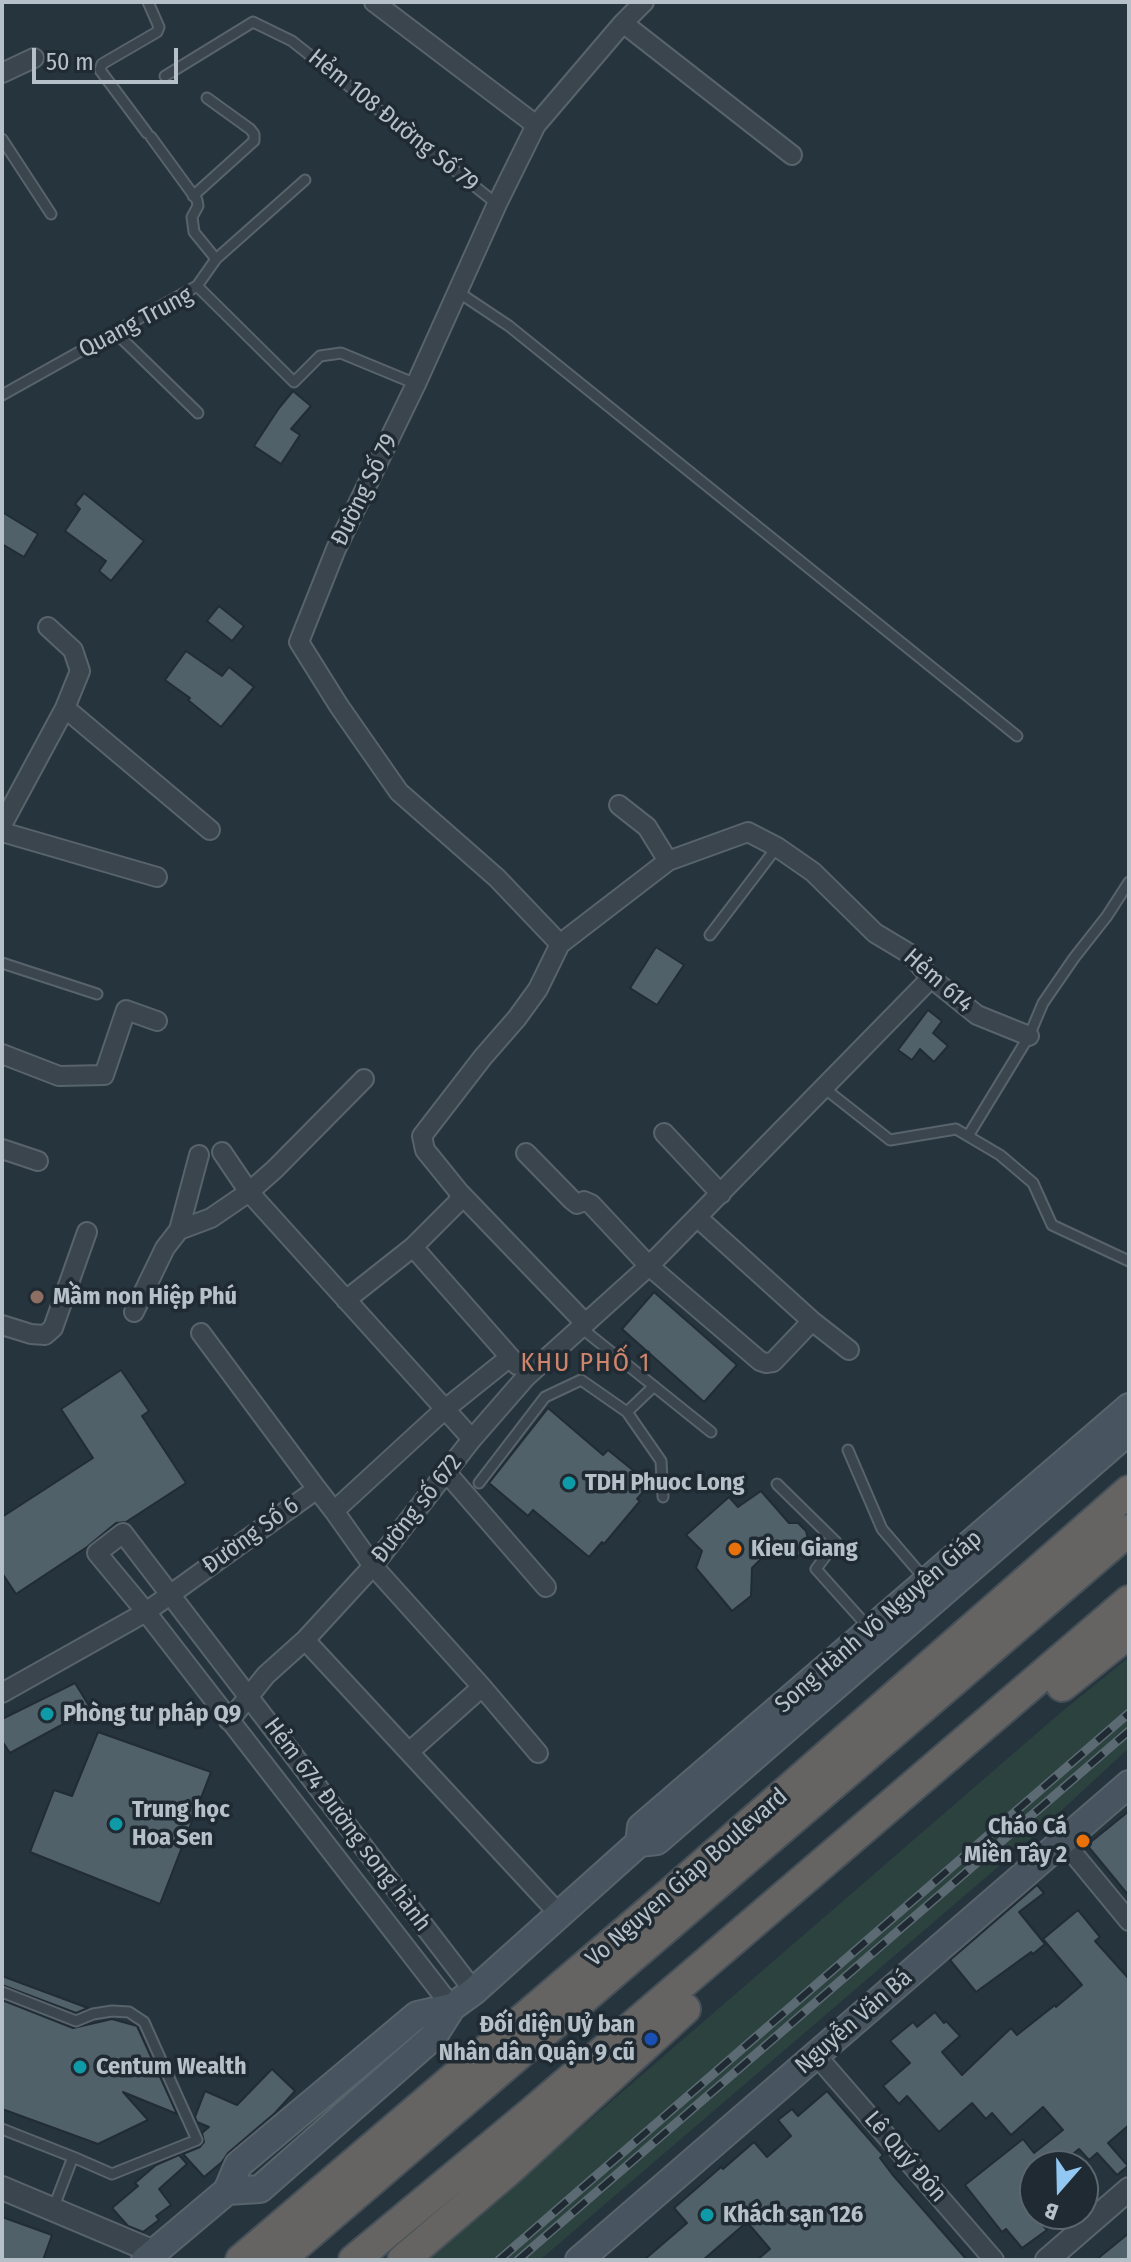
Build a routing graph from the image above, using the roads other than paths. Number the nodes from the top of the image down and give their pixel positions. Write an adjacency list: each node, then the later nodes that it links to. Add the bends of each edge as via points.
1 (148, 2): 13 (lane, via 157,32 100,70)
2 (374, 2): 9 (street)
3 (644, 2): 4 (street, Đường Số 79)
4 (623, 23): 9 (street, Đường Số 79); 11 (street)
5 (34, 58): 6 (street)
6 (2, 73)
7 (165, 76): 14 (lane, Hẻm 108 Đường Số 79, via 253,22 292,41)
8 (207, 98): 13 (lane, via 250,129 254,141)
9 (536, 125): 14 (street, Đường Số 79)
10 (2, 139): 15 (lane)
11 (792, 155)
12 (305, 180): 16 (lane)
13 (193, 196): 16 (lane, via 198,206 192,217 194,232)
14 (497, 204): 18 (street, Đường Số 79)
15 (51, 214)
16 (216, 259): 17 (lane)
17 (197, 286): 19 (lane, Quang Trung); 20 (lane, Quang Trung, via 294,382 320,356 341,353)
18 (458, 292): 20 (street, Đường Số 79); 25 (lane, via 509,326)
19 (116, 333): 21 (lane, Quang Trung); 22 (lane)
20 (416, 384): 35 (street, Đường Số 79, via 336,549 299,642 399,792 497,878)
21 (2, 395)
22 (198, 413)
23 (48, 627): 24 (street, via 73,650 80,671)
24 (65, 708): 27 (street); 28 (street)
25 (1017, 736)
26 (619, 805): 31 (street, via 647,827)
27 (2, 825)
28 (210, 830)
29 (2, 832): 32 (street)
30 (777, 847): 31 (street, Hẻm 614, via 748,832); 34 (lane); 37 (street, Hẻm 614, via 813,872 875,933 910,954)
31 (668, 861): 35 (street)
32 (157, 877)
33 (1129, 882): 40 (lane, via 1043,1003)
34 (710, 935)
35 (560, 944): 52 (street, via 538,989 422,1136 425,1150)
36 (2, 963): 38 (lane)
37 (931, 978): 40 (street, Hẻm 614, via 977,1015); 43 (street, Đường số 672)
38 (97, 994)
39 (157, 1021): 41 (street, via 126,1010 104,1075 59,1076)
40 (1029, 1036): 45 (lane)
41 (2, 1054)
42 (364, 1079): 51 (street)
43 (824, 1088): 45 (lane, via 890,1140 956,1129); 53 (street, Đường số 672)
44 (664, 1133): 53 (street)
45 (968, 1136): 58 (lane, via 1033,1183 1052,1225)
46 (2, 1149): 50 (street)
47 (222, 1152): 51 (street)
48 (526, 1153): 59 (street, via 577,1204 591,1204)
49 (199, 1155): 55 (street)
50 (38, 1161)
51 (249, 1192): 55 (street, via 211,1218); 60 (street)
52 (459, 1192): 57 (street, via 459,1201); 64 (street)
53 (721, 1194): 54 (street, Đường số 672)
54 (698, 1218): 59 (street, Đường số 672); 62 (street)
55 (179, 1230): 61 (street)
56 (87, 1232): 63 (street, via 53,1328 45,1335)
57 (413, 1247): 60 (street); 67 (street)
58 (1129, 1261)
59 (649, 1266): 62 (street, via 760,1361 773,1362); 64 (street, Đường số 672)
60 (346, 1300): 71 (street)
61 (134, 1312)
62 (812, 1321): 66 (street)
63 (2, 1325)
64 (583, 1325): 68 (street, Đường số 672); 69 (lane)
65 (201, 1333): 80 (street)
66 (849, 1350)
67 (510, 1357): 68 (street); 71 (street, Đường Số 6)
68 (526, 1377): 75 (street, Đường số 672)
69 (654, 1386): 72 (lane); 74 (lane)
70 (1129, 1407): 86 (main road, Song Hành Võ Nguyên Giáp)
71 (444, 1410): 75 (street); 83 (street, Đường Số 6)
72 (627, 1412): 78 (lane, via 581,1380 545,1397); 82 (lane, via 661,1461)
73 (1129, 1431): 102 (main road, Song Hành Võ Nguyên Giáp, via 657,1841)
74 (711, 1432)
75 (472, 1439): 77 (street, Đường số 672)
76 (848, 1450): 86 (lane, via 882,1529)
77 (446, 1472): 85 (street, Đường số 672); 87 (street)
78 (479, 1483)
79 (777, 1484): 91 (lane, via 836,1542 816,1569)
80 (317, 1489): 83 (street, Đường Số 6); 88 (street, Đường Số 6)
81 (1129, 1491): 119 (highway, Vo Nguyen Giap Boulevard)
82 (663, 1497)
83 (334, 1511): 85 (street)
84 (1129, 1530): 120 (highway, Vo Nguyen Giap Boulevard)
85 (373, 1566): 93 (street, Đường số 672); 94 (street)
86 (926, 1581): 91 (main road, Song Hành Võ Nguyên Giáp)
87 (546, 1587)
88 (169, 1595): 90 (street, Đường Số 6); 90 (street, Hẻm 674 Đường song hành, via 123,1533 97,1553); 96 (street, Hẻm 674 Đường song hành)
89 (1129, 1601): 109 (highway)
90 (146, 1612): 95 (street, Đường Số 6); 97 (street, Hẻm 674 Đường song hành)
91 (870, 1629): 102 (main road, Song Hành Võ Nguyên Giáp, via 641,1827)
92 (1129, 1633): 108 (highway)
93 (305, 1640): 96 (street, Đường số 672); 98 (street)
94 (482, 1687): 98 (street); 99 (street)
95 (2, 1693)
96 (250, 1697): 97 (street, Đường số 672); 105 (street, Hẻm 674 Đường song hành)
97 (229, 1721): 107 (street, Hẻm 674 Đường song hành)
98 (409, 1752): 103 (street)
99 (538, 1753)
100 (1129, 1784): 101 (main road, Nguyễn Văn Bá)
101 (1063, 1841): 104 (street); 110 (main road, Nguyễn Văn Bá)
102 (639, 1843): 103 (main road, Song Hành Võ Nguyên Giáp)
103 (560, 1915): 105 (main road, Song Hành Võ Nguyên Giáp)
104 (1129, 1921)
105 (474, 1991): 107 (main road, Song Hành Võ Nguyên Giáp)
106 (2, 1992): 113 (lane, via 76,2021 112,2011 129,2012 144,2022 197,2140 112,2174)
107 (452, 2007): 118 (main road, via 417,2015 238,2165 227,2191)
108 (667, 2024): 109 (highway); 114 (highway)
109 (623, 2034): 111 (highway)
110 (816, 2055): 123 (main road, Nguyễn Văn Bá); 124 (street, Lê Quý Đôn)
111 (530, 2114): 114 (highway); 121 (highway)
112 (2, 2129): 113 (lane)
113 (73, 2157): 117 (lane)
114 (511, 2168): 122 (highway)
115 (2, 2188): 117 (street)
116 (1129, 2189): 125 (street)
117 (53, 2209): 118 (street)
118 (149, 2256)
119 (241, 2260)
120 (279, 2260)
121 (354, 2260)
122 (403, 2260)
123 (579, 2260)
124 (994, 2260)
125 (1047, 2260)

